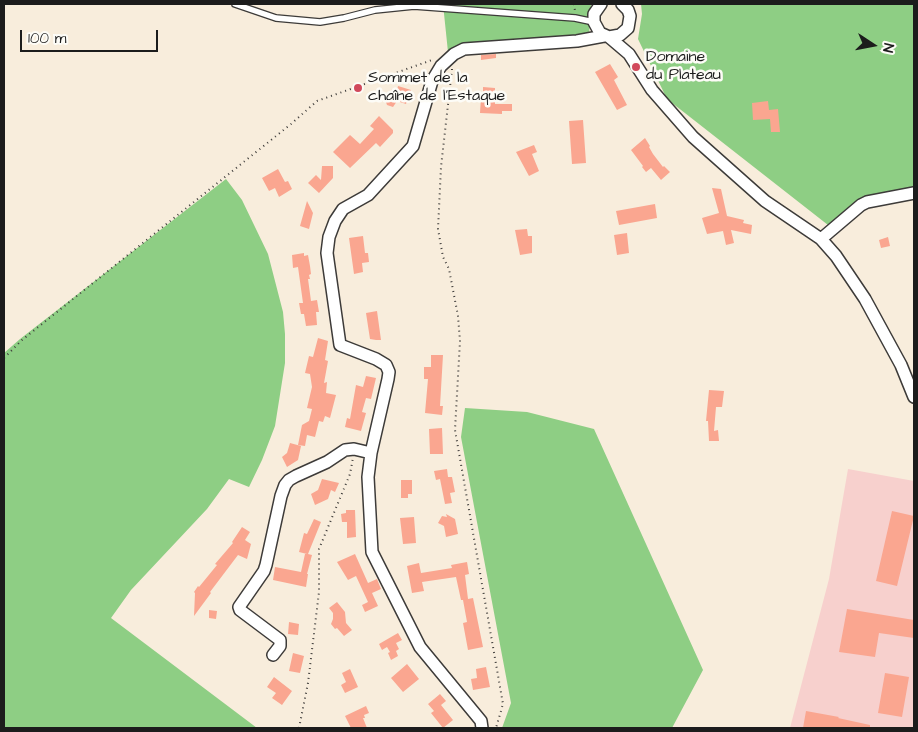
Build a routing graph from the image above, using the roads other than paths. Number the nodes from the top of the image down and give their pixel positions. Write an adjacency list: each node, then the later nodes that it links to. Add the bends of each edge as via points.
1 (235, 4): 3 (lane, via 276,18 320,22 375,10 414,6 575,18)
2 (627, 4): 4 (street)
3 (595, 13): 5 (street); 6 (street)
4 (628, 28): 5 (street, via 620,35); 7 (street)
5 (607, 36): 6 (street); 7 (street)
6 (586, 40): 11 (street, via 464,50 454,54 432,81 413,146 368,194 343,209 335,221 327,254 340,345 376,359 386,365 389,372)
7 (629, 54): 9 (street, via 652,90 693,137 765,201)
8 (914, 193): 9 (street, via 867,202)
9 (821, 239): 10 (street, via 865,299)
10 (914, 397)
11 (371, 452): 12 (street, via 345,450 289,480 280,496 264,571 239,607 280,640); 13 (street, via 368,477 372,552 420,647 481,721)
12 (274, 655)
13 (482, 728)

